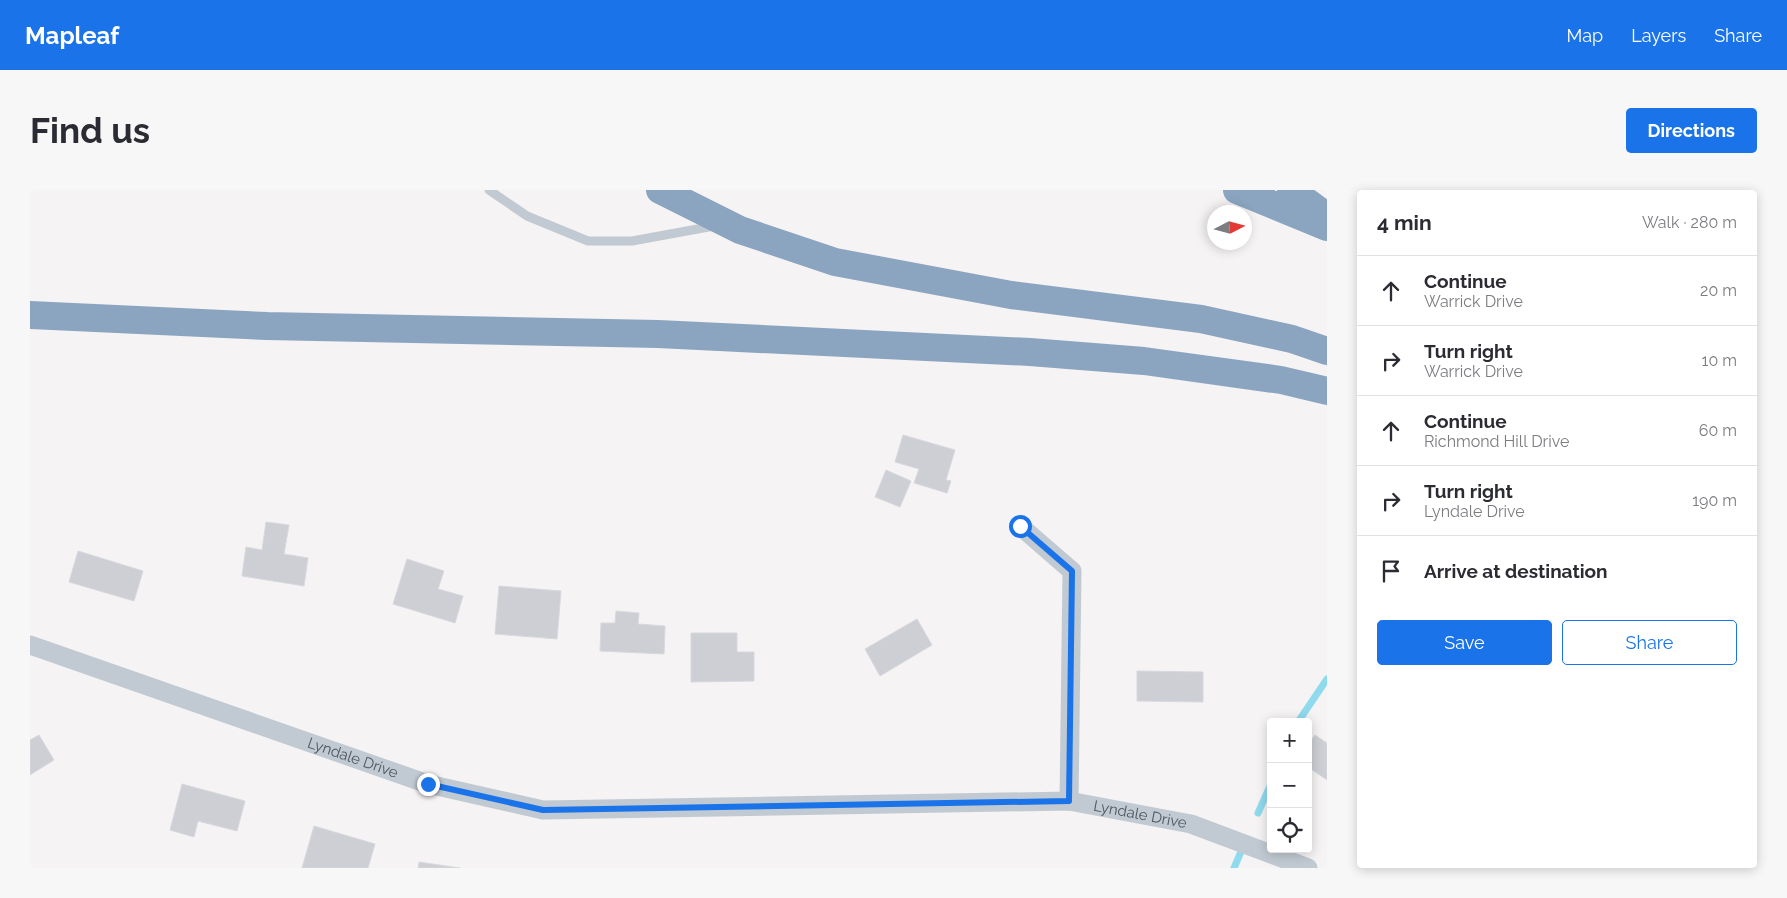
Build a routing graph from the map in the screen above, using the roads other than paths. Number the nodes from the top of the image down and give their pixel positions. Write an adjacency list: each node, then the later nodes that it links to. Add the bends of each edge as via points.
1 (489, 190): 6 (lane, via 528,216 588,241 632,241)
2 (660, 190): 6 (highway)
3 (1238, 190): 7 (highway)
4 (1291, 190): 5 (highway)
5 (1327, 216)
6 (727, 224): 9 (highway, via 835,262 1011,294 1200,319 1292,339)
7 (1327, 227)
8 (30, 315): 10 (highway, via 267,326 658,334 1030,352 1144,361 1281,380)
9 (1327, 351)
10 (1327, 391)
11 (1020, 526): 13 (street, via 1072,571)
12 (30, 645): 13 (street, Lyndale Drive, via 428,784 543,810)
13 (1069, 801): 14 (street, Lyndale Drive, via 1191,824)
14 (1308, 868)

